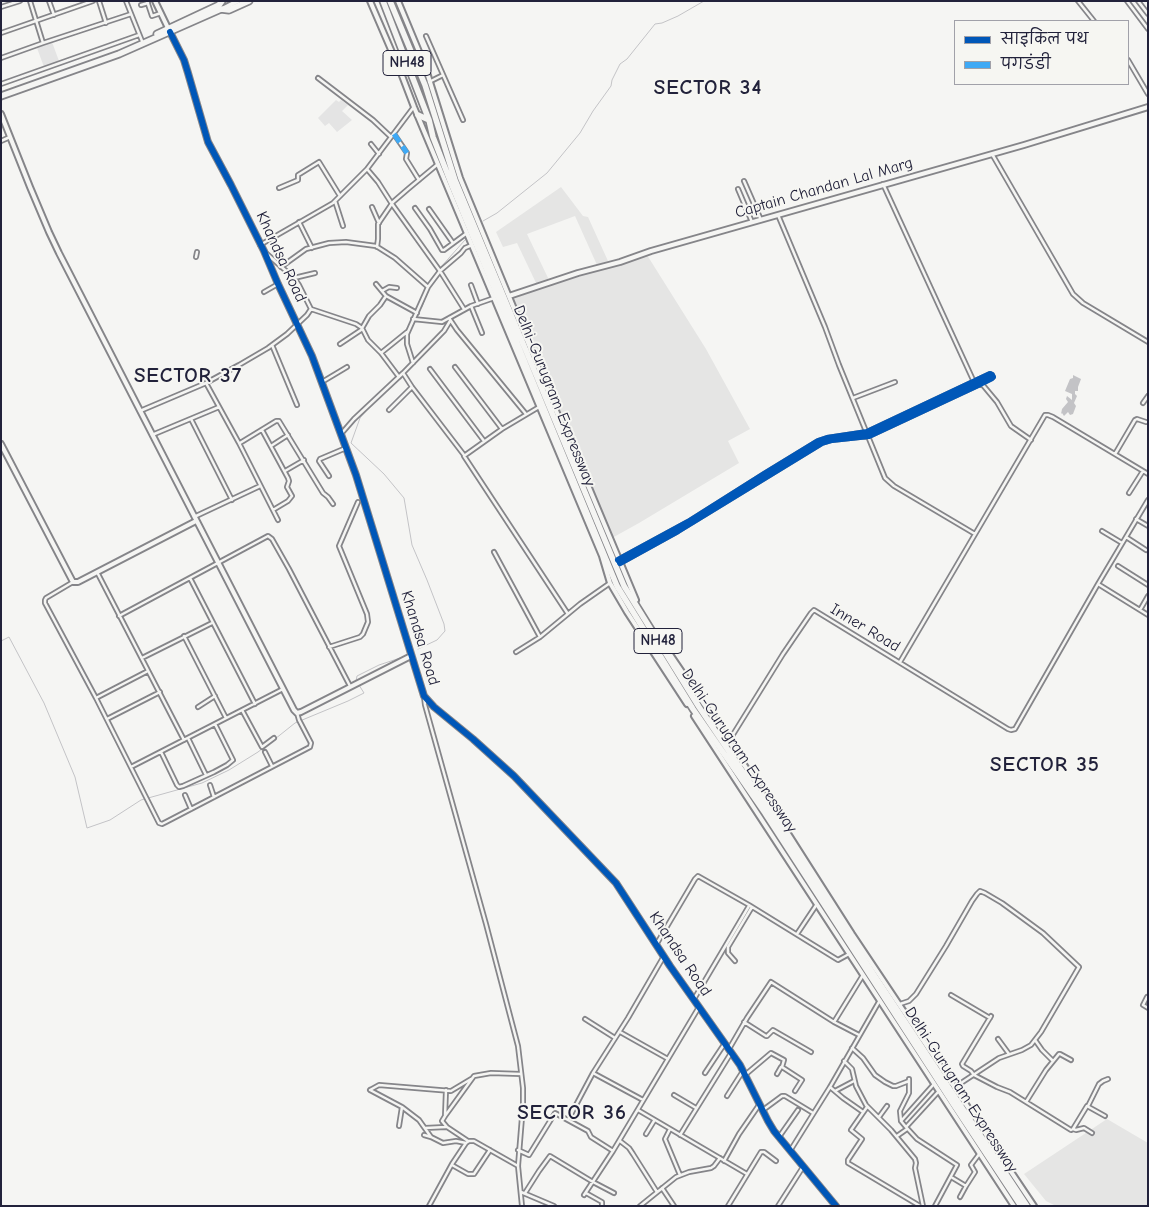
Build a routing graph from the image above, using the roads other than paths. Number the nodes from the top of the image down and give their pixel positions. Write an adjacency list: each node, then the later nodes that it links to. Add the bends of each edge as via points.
1 (20, 1): 19 (street)
2 (30, 1): 28 (street)
3 (50, 1): 26 (street)
4 (93, 1): 26 (street)
5 (99, 1): 29 (street)
6 (126, 1): 24 (street)
7 (226, 1): 21 (street)
8 (238, 1): 21 (street)
9 (249, 1): 21 (highway, via 229,10)
10 (370, 1): 47 (street)
11 (383, 1): 51 (highway, Delhi-Gurugram Expressway / NH48)
12 (390, 1): 55 (highway, Delhi-Gurugram Expressway / NH48)
13 (398, 1): 41 (street)
14 (1078, 1): 27 (street)
15 (1127, 1): 30 (street)
16 (1138, 1): 25 (street)
17 (148, 2): 20 (street); 23 (street, via 152,16)
18 (156, 2): 23 (street, Khandsa Road)
19 (6, 3): 22 (street)
20 (141, 5)
21 (220, 5): 31 (highway)
22 (1, 7)
23 (161, 13): 31 (street, Khandsa Road)
24 (131, 14): 29 (street); 34 (street)
25 (1148, 14)
26 (54, 15): 28 (street)
27 (1093, 20)
28 (36, 22): 32 (street); 35 (street)
29 (106, 22): 35 (street)
30 (1148, 29)
31 (169, 30): 34 (highway); 36 (highway); 85 (street, Khandsa Road, via 184,60 208,142)
32 (1, 33)
33 (426, 36): 39 (street)
34 (140, 38): 36 (highway); 42 (street)
35 (43, 43): 37 (street)
36 (126, 49): 43 (highway); 45 (highway)
37 (1, 58)
38 (1129, 62): 44 (street)
39 (443, 75): 41 (street); 52 (street)
40 (318, 78): 57 (street)
41 (429, 82): 53 (street)
42 (1, 84)
43 (9, 94): 45 (highway); 46 (highway)
44 (1148, 94)
45 (1, 95)
46 (1, 102)
47 (414, 107): 50 (street); 54 (street)
48 (1148, 107): 63 (street, Captain Chandan Lal Marg)
49 (1, 114): 56 (street)
50 (418, 115): 51 (highway); 64 (street)
51 (429, 120): 90 (highway, Delhi-Gurugram Expressway / NH48)
52 (463, 120)
53 (442, 123): 55 (highway); 61 (street)
54 (394, 134): 57 (street); 66 (street, via 407,153 406,160)
55 (441, 135): 60 (highway, Delhi-Gurugram Expressway / NH48)
56 (10, 137): 58 (street); 141 (street, via 52,239)
57 (391, 137): 62 (street)
58 (1, 141)
59 (371, 144): 62 (street)
60 (444, 147): 61 (highway); 271 (highway, Delhi-Gurugram Expressway / NH48, via 624,586 874,975)
61 (451, 152): 105 (street)
62 (379, 154): 65 (street)
63 (992, 154): 68 (street, Captain Chandan Lal Marg); 118 (street, via 1073,294)
64 (438, 164): 66 (street); 83 (street)
65 (367, 169): 71 (street); 73 (street)
66 (418, 180): 73 (street)
67 (744, 181): 78 (street)
68 (883, 184): 77 (street, Captain Chandan Lal Marg); 130 (street)
69 (279, 188): 71 (street, via 298,180 298,175 319,162)
70 (738, 189): 80 (street)
71 (340, 196): 72 (street)
72 (335, 201): 79 (street); 82 (street)
73 (392, 204): 81 (street); 94 (street)
74 (372, 207): 81 (street)
75 (415, 208): 84 (street, via 441,249)
76 (428, 209): 84 (street)
77 (778, 215): 78 (street, Captain Chandan Lal Marg); 135 (street)
78 (761, 220): 80 (street, Captain Chandan Lal Marg)
79 (299, 222): 85 (street); 88 (street)
80 (752, 222): 105 (street, Captain Chandan Lal Marg)
81 (378, 223): 87 (street)
82 (343, 226)
83 (467, 233): 84 (street); 86 (street)
84 (453, 243)
85 (260, 244): 89 (street, Khandsa Road)
86 (472, 245): 90 (street); 94 (street)
87 (377, 247): 88 (street, via 340,242); 100 (street)
88 (312, 248): 93 (street)
89 (264, 251): 93 (street); 97 (street, Khandsa Road)
90 (477, 251): 106 (street); 243 (highway, Delhi-Gurugram Expressway / NH48, via 617,586)
91 (197, 252): 92 (street)
92 (196, 257)
93 (281, 267): 96 (street)
94 (440, 271): 100 (street); 110 (street)
95 (315, 274): 96 (street)
96 (294, 278): 109 (street)
97 (278, 284): 103 (street); 114 (street, Khandsa Road)
98 (376, 284): 102 (street)
99 (471, 285): 107 (street)
100 (428, 287): 111 (street)
101 (398, 288): 102 (street, via 389,287)
102 (382, 291): 104 (street)
103 (264, 292)
104 (386, 296): 111 (street); 115 (street)
105 (509, 296): 183 (street)
106 (494, 298): 107 (street); 139 (street)
107 (478, 304): 108 (street)
108 (471, 306): 110 (street); 117 (street)
109 (311, 309): 114 (street); 115 (street)
110 (464, 309): 113 (street)
111 (417, 313): 112 (street)
112 (413, 319): 113 (street); 116 (street)
113 (450, 320): 122 (street, via 444,331); 142 (street)
114 (298, 324): 120 (street); 128 (street, Khandsa Road)
115 (362, 328): 119 (street); 121 (street)
116 (407, 332): 121 (street); 122 (street)
117 (482, 333)
118 (1148, 342)
119 (340, 344)
120 (272, 345): 131 (street); 137 (street)
121 (381, 353): 127 (street)
122 (413, 363): 126 (street)
123 (347, 367): 128 (street)
124 (455, 367): 145 (street)
125 (430, 369): 154 (street)
126 (403, 373): 127 (street); 133 (street)
127 (398, 377): 148 (street)
128 (322, 382): 148 (street, Khandsa Road)
129 (895, 382): 135 (street)
130 (974, 382): 132 (street, via 992,375); 147 (street)
131 (206, 383): 138 (street); 141 (street)
132 (982, 384): 151 (street); 153 (street, via 998,402 1011,426)
133 (412, 387): 140 (street); 160 (street)
134 (1148, 396): 136 (street)
135 (853, 398): 147 (street)
136 (1143, 404)
137 (298, 405)
138 (219, 407): 143 (street); 156 (street)
139 (539, 407): 142 (street); 189 (street, via 602,556)
140 (389, 410)
141 (140, 411): 149 (street)
142 (526, 415): 145 (street)
143 (191, 420): 149 (street); 168 (street)
144 (1146, 422): 159 (street, via 1135,420)
145 (502, 429): 154 (street)
146 (262, 430): 150 (street, via 278,420); 156 (street); 157 (street)
147 (867, 432): 151 (street); 152 (street)
148 (341, 434): 158 (street, Khandsa Road)
149 (152, 435): 173 (street)
150 (288, 435): 157 (street); 161 (street)
151 (869, 436): 152 (street); 178 (street, via 888,482)
152 (826, 440): 183 (street, via 806,448)
153 (1031, 440): 159 (street, via 1046,415); 178 (street)
154 (484, 441): 160 (street)
155 (1, 444): 188 (street)
156 (239, 444): 166 (street)
157 (271, 446): 162 (street)
158 (346, 448): 165 (street, via 320,459); 202 (street, Khandsa Road)
159 (1114, 454): 163 (street)
160 (464, 455): 194 (street)
161 (304, 460): 162 (street); 171 (street)
162 (284, 471): 172 (street, via 291,497)
163 (1143, 471): 164 (street); 167 (street)
164 (1148, 474)
165 (329, 476)
166 (260, 486): 168 (street); 172 (street)
167 (1130, 493)
168 (232, 500): 173 (street)
169 (1148, 500): 174 (street)
170 (358, 502): 200 (street, via 339,546 368,622 360,637)
171 (333, 504)
172 (272, 510): 175 (street)
173 (195, 519): 184 (street); 186 (street)
174 (1136, 519): 176 (street); 179 (street)
175 (278, 520)
176 (1148, 526)
177 (1102, 531): 180 (street)
178 (974, 534): 204 (street)
179 (1126, 537): 180 (street); 181 (street)
180 (1122, 543): 190 (street)
181 (1146, 550)
182 (494, 552): 199 (street)
183 (619, 562): 222 (street, via 640,607)
184 (218, 563): 187 (street); 200 (street, via 266,536 271,538); 207 (street)
185 (1118, 566): 191 (street)
186 (97, 572): 188 (street); 196 (street)
187 (190, 578): 196 (street); 197 (street)
188 (73, 582): 211 (street, via 47,597 45,602)
189 (610, 583): 194 (street); 232 (street)
190 (1098, 584): 193 (street); 204 (street, Inner Road, via 1014,729 1008,729)
191 (1148, 585)
192 (1148, 596): 193 (street)
193 (1140, 610): 195 (street)
194 (568, 614): 199 (street)
195 (1148, 615)
196 (119, 616): 203 (street)
197 (212, 622): 198 (street); 212 (street)
198 (184, 636): 203 (street); 209 (street)
199 (540, 637): 201 (street)
200 (329, 647): 206 (street)
201 (516, 652)
202 (411, 656): 206 (street); 210 (street, Khandsa Road)
203 (142, 658): 205 (street)
204 (900, 662): 222 (street, Inner Road, via 813,610)
205 (148, 670): 208 (street); 211 (street)
206 (350, 686): 215 (street)
207 (283, 689): 212 (street); 215 (street)
208 (160, 692): 217 (street); 221 (street)
209 (215, 696): 213 (street); 216 (street)
210 (424, 696): 235 (street, Khandsa Road, via 514,776 602,867 621,889); 268 (street, via 517,1041)
211 (96, 698): 217 (street)
212 (254, 704): 214 (street)
213 (198, 707)
214 (242, 710): 216 (street); 220 (street, via 262,747)
215 (297, 713): 225 (street, via 311,745)
216 (226, 718): 218 (street)
217 (107, 719): 226 (street)
218 (215, 724): 219 (street); 227 (street, via 233,760)
219 (188, 738): 221 (street); 227 (street)
220 (274, 738)
221 (184, 740): 223 (street)
222 (729, 741): 244 (street)
223 (161, 752): 226 (street); 227 (street, via 179,787)
224 (265, 752): 225 (street)
225 (272, 766): 230 (street)
226 (131, 767): 231 (street, via 160,823)
227 (206, 775)
228 (210, 785): 230 (street)
229 (185, 795): 231 (street)
230 (214, 796): 231 (street)
231 (191, 809)
232 (817, 904): 234 (street); 236 (street)
233 (750, 906): 234 (street); 235 (street, via 698,876); 238 (street, via 728,947 728,953); 242 (street)
234 (797, 934): 236 (street, via 838,960)
235 (656, 945): 237 (street, Khandsa Road)
236 (849, 954): 239 (street)
237 (664, 956): 242 (street, Khandsa Road); 250 (street)
238 (735, 961)
239 (864, 974): 243 (street); 249 (street)
240 (951, 995): 270 (street, via 990,1017 962,1064)
241 (1147, 997): 246 (street, via 1143,1005)
242 (694, 999): 245 (street, Khandsa Road)
243 (883, 1002): 251 (street); 275 (street); 352 (highway, Delhi-Gurugram Expressway / NH48)
244 (900, 1004): 254 (street, via 916,994 977,894 983,891 1043,933 1079,967); 271 (street)
245 (699, 1006): 255 (street, Khandsa Road); 260 (street)
246 (1148, 1008)
247 (585, 1019): 252 (street)
248 (744, 1022): 249 (street, via 771,982); 257 (street); 258 (street, via 766,1036 773,1030)
249 (834, 1022): 251 (street)
250 (620, 1032): 252 (street); 260 (street)
251 (859, 1035): 256 (street)
252 (616, 1038): 265 (street)
253 (998, 1040): 259 (street)
254 (1035, 1040): 259 (street); 261 (street)
255 (725, 1043): 257 (street, Khandsa Road); 266 (street)
256 (852, 1048): 263 (street); 302 (street, via 875,1075 890,1085 909,1080 909,1093 900,1111)
257 (730, 1051): 267 (street, Khandsa Road); 291 (street)
258 (811, 1052)
259 (1009, 1055): 270 (street)
260 (668, 1059): 284 (street)
261 (1053, 1060): 262 (street, via 1059,1054); 285 (street)
262 (1071, 1060)
263 (844, 1061): 274 (street, via 852,1069); 276 (street)
264 (781, 1067): 267 (street, via 784,1060 771,1053); 269 (street); 279 (street, via 802,1080)
265 (593, 1073): 284 (street); 300 (street)
266 (705, 1073)
267 (744, 1073): 283 (street); 286 (street, Khandsa Road)
268 (522, 1074): 272 (street, via 492,1074); 319 (street, via 523,1105)
269 (777, 1074)
270 (973, 1075): 277 (street); 285 (street)
271 (944, 1076): 277 (street); 353 (highway, Delhi-Gurugram Expressway / NH48)
272 (472, 1079): 278 (street, via 451,1091); 297 (street)
273 (1108, 1079): 288 (street, via 1099,1084)
274 (854, 1081): 280 (street); 290 (street)
275 (934, 1084): 281 (street); 302 (street)
276 (830, 1087): 280 (street); 295 (street)
277 (955, 1088): 354 (street)
278 (446, 1090): 289 (street, via 379,1085 370,1090); 297 (street)
279 (795, 1091)
280 (835, 1091): 296 (street)
281 (939, 1091): 306 (street); 322 (street)
282 (674, 1095): 291 (street)
283 (727, 1096)
284 (643, 1100): 292 (street)
285 (1026, 1102): 308 (street)
286 (760, 1103): 293 (street, Khandsa Road); 324 (street)
287 (887, 1106): 298 (street)
288 (1088, 1106): 299 (street); 308 (street)
289 (402, 1107): 303 (street); 305 (street)
290 (867, 1107): 296 (street); 298 (street)
291 (696, 1108): 312 (street)
292 (638, 1110): 301 (street); 316 (street)
293 (763, 1110): 295 (street, via 785,1096); 315 (street, Khandsa Road)
294 (798, 1110): 315 (street)
295 (813, 1112): 321 (street)
296 (863, 1112): 349 (street, via 850,1130 862,1138 848,1163)
297 (445, 1116): 304 (street, via 442,1121)
298 (879, 1116): 313 (street)
299 (1105, 1116)
300 (568, 1120): 319 (street, via 555,1112 529,1155); 320 (street)
301 (654, 1120): 307 (street); 310 (street)
302 (901, 1121): 306 (street)
303 (400, 1126)
304 (447, 1127): 305 (street); 317 (street)
305 (425, 1128): 314 (street)
306 (907, 1128): 313 (street); 331 (street, via 919,1141 956,1164)
307 (670, 1129): 312 (street); 330 (street, via 664,1139)
308 (1073, 1129): 309 (street, via 1084,1128)
309 (1092, 1133)
310 (646, 1134)
311 (424, 1135): 314 (street)
312 (680, 1135): 323 (street)
313 (897, 1136): 349 (street, via 916,1160)
314 (431, 1137): 317 (street, via 443,1143)
315 (780, 1137): 321 (street, Khandsa Road)
316 (619, 1140): 320 (street); 336 (street, via 631,1151)
317 (467, 1142): 318 (street, via 472,1140); 326 (street)
318 (490, 1150): 326 (street, via 474,1174); 327 (street)
319 (518, 1150): 327 (street)
320 (613, 1151): 332 (street)
321 (790, 1151): 328 (street, Khandsa Road)
322 (980, 1153): 333 (street, via 971,1165 974,1174); 351 (street)
323 (720, 1158): 324 (street); 330 (street, via 711,1168)
324 (724, 1161): 329 (street)
325 (776, 1161): 329 (street, via 762,1152)
326 (452, 1164): 340 (street)
327 (518, 1166): 335 (street)
328 (803, 1166): 347 (street); 348 (street, Khandsa Road)
329 (747, 1174): 346 (street)
330 (680, 1175): 334 (street)
331 (952, 1177): 333 (street); 350 (street)
332 (593, 1182): 337 (street, via 550,1156); 338 (street); 343 (street, via 585,1194 602,1202)
333 (966, 1186): 339 (street)
334 (662, 1188): 336 (street); 345 (street)
335 (521, 1192): 337 (street); 341 (street)
336 (657, 1192): 344 (street)
337 (525, 1193): 342 (street)
338 (614, 1193)
339 (960, 1197)
340 (429, 1206)
341 (522, 1206)
342 (554, 1206)
343 (602, 1206)
344 (640, 1206)
345 (674, 1206)
346 (728, 1206)
347 (778, 1206)
348 (836, 1206)
349 (921, 1206)
350 (935, 1206)
351 (1014, 1206)
352 (1021, 1206)
353 (1027, 1206)
354 (1034, 1206)

